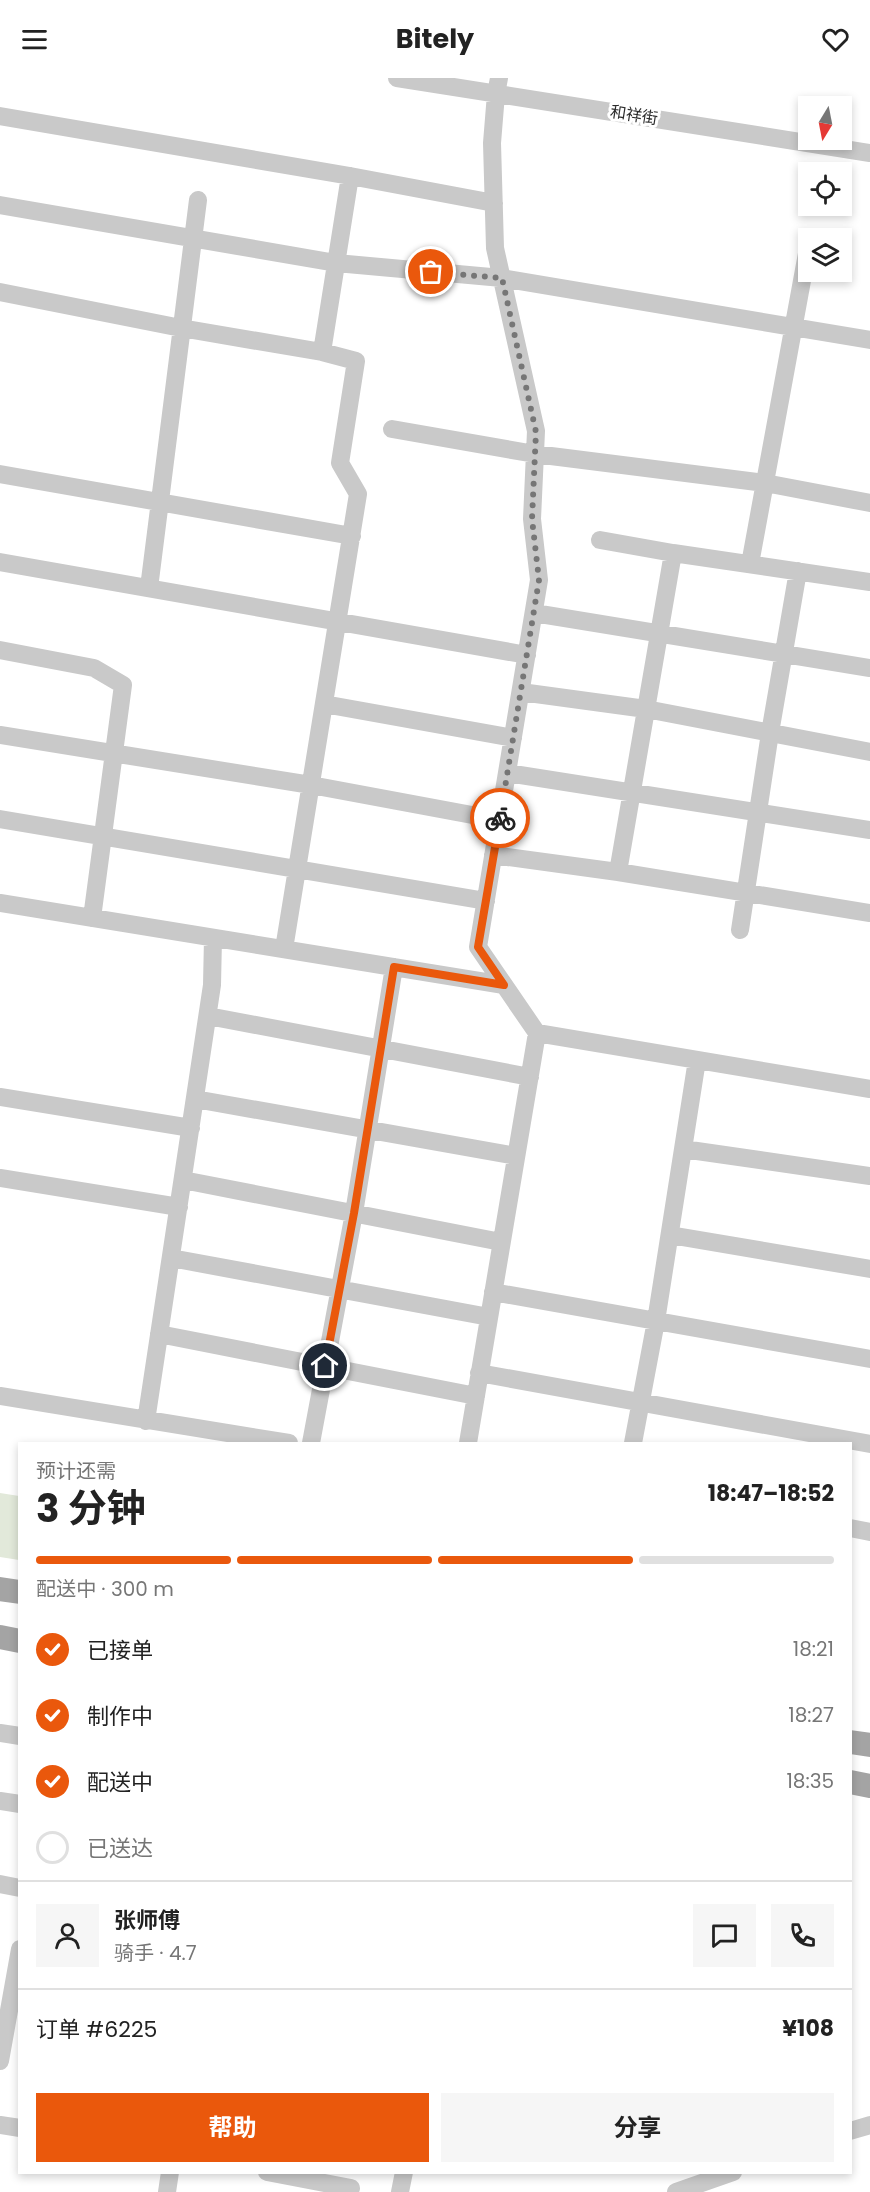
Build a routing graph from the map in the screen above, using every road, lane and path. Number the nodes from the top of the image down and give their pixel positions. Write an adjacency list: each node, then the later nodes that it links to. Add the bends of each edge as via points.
1 (398, 78): 2 (street, 和祥街)
2 (498, 86): 4 (street, 和祥街); 7 (street, via 492,143)
3 (0, 116): 5 (street)
4 (870, 153)
5 (350, 176): 7 (street); 10 (street)
6 (198, 201): 9 (street)
7 (494, 204): 11 (street, via 495,248)
8 (0, 205): 9 (street)
9 (193, 237): 10 (street); 15 (street)
10 (336, 263): 11 (street); 17 (street)
11 (502, 278): 14 (street); 19 (street, via 536,432)
12 (802, 282): 14 (street)
13 (0, 292): 15 (street)
14 (794, 327): 16 (street); 21 (street)
15 (181, 328): 17 (street); 22 (street)
16 (870, 340)
17 (322, 352): 24 (street, via 356,361 340,463 358,494)
18 (392, 429): 19 (street)
19 (535, 454): 21 (street); 32 (street, via 532,519 539,580)
20 (0, 474): 22 (street)
21 (765, 483): 23 (street); 28 (street)
22 (159, 502): 24 (street); 31 (street)
23 (870, 503)
24 (352, 536): 33 (street)
25 (600, 540): 26 (street)
26 (673, 553): 28 (street); 34 (street)
27 (0, 562): 31 (street)
28 (750, 564): 29 (street)
29 (798, 571): 30 (street); 36 (street)
30 (870, 582)
31 (149, 588): 33 (street)
32 (534, 614): 34 (street); 37 (street)
33 (338, 622): 37 (street); 40 (street)
34 (659, 633): 36 (street); 41 (street)
35 (0, 650): 46 (street, via 94,668 123,685)
36 (783, 654): 38 (street); 42 (street)
37 (527, 655): 39 (street)
38 (870, 668)
39 (521, 692): 41 (street); 44 (street)
40 (324, 704): 44 (street); 48 (street)
41 (646, 709): 42 (street); 49 (street)
42 (770, 733): 45 (street); 50 (street)
43 (0, 735): 46 (street)
44 (513, 738): 47 (street)
45 (870, 752)
46 (114, 754): 48 (street); 54 (street)
47 (507, 773): 49 (street); 52 (street)
48 (311, 785): 52 (street); 56 (street)
49 (632, 793): 50 (street); 57 (street)
50 (758, 812): 53 (street); 58 (street)
51 (0, 819): 54 (street)
52 (500, 820): 55 (street)
53 (870, 830)
54 (103, 837): 56 (street); 62 (street)
55 (493, 855): 57 (street); 59 (street)
56 (297, 870): 59 (street); 65 (street)
57 (618, 872): 58 (street)
58 (747, 893): 61 (street); 63 (street)
59 (486, 902): 67 (street, via 478,947)
60 (0, 903): 62 (street)
61 (870, 913)
62 (92, 918): 64 (street)
63 (740, 930)
64 (213, 938): 65 (street); 68 (street)
65 (284, 949): 66 (street)
66 (394, 967): 67 (street); 70 (street)
67 (504, 985): 69 (street)
68 (208, 1016): 70 (street); 75 (street)
69 (537, 1034): 71 (street); 72 (street)
70 (380, 1049): 72 (street); 77 (street)
71 (697, 1060): 73 (street); 78 (street)
72 (530, 1077): 79 (street)
73 (870, 1089)
74 (0, 1096): 76 (street)
75 (195, 1099): 76 (street); 77 (street)
76 (191, 1128): 82 (street)
77 (368, 1130): 79 (street); 84 (street)
78 (683, 1149): 80 (street); 85 (street)
79 (516, 1156): 86 (street)
80 (870, 1176)
81 (0, 1178): 83 (street)
82 (183, 1180): 83 (street); 84 (street)
83 (179, 1207): 87 (street)
84 (354, 1213): 86 (street); 89 (street)
85 (670, 1235): 88 (street); 92 (street)
86 (501, 1242): 90 (street)
87 (171, 1258): 89 (street); 93 (street)
88 (870, 1269)
89 (340, 1289): 91 (street); 95 (street)
90 (493, 1292): 91 (street); 92 (street)
91 (489, 1317): 96 (street)
92 (656, 1321): 94 (street); 99 (street)
93 (159, 1334): 95 (street); 100 (street)
94 (870, 1359)
95 (325, 1366): 98 (street); 102 (street)
96 (479, 1373): 98 (street); 99 (street)
97 (0, 1396): 100 (street)
98 (476, 1396): 103 (street)
99 (641, 1402): 104 (street); 105 (street)
100 (146, 1421): 101 (street)
101 (282, 1442)
102 (311, 1442)
103 (468, 1442)
104 (633, 1442)
105 (870, 1444)
106 (0, 1589): 107 (main road)
107 (18, 1592)
108 (0, 1637): 109 (main road)
109 (18, 1641)
110 (0, 1733): 111 (street)
111 (18, 1736)
112 (852, 1742): 113 (main road)
113 (870, 1745)
114 (852, 1782): 115 (main road)
115 (870, 1786)
116 (0, 1801): 117 (street)
117 (18, 1804)
118 (0, 1884): 119 (street)
119 (18, 1888)
120 (18, 1953): 121 (street)
121 (8, 1969): 122 (street)
122 (6, 2049)
123 (0, 2125): 125 (street)
124 (870, 2125): 126 (street)
125 (18, 2128)
126 (852, 2130)
127 (170, 2174): 132 (street)
128 (278, 2174): 131 (street)
129 (404, 2174): 133 (street)
130 (727, 2174): 134 (street)
131 (351, 2188)
132 (167, 2192)
133 (400, 2192)
134 (676, 2192)

